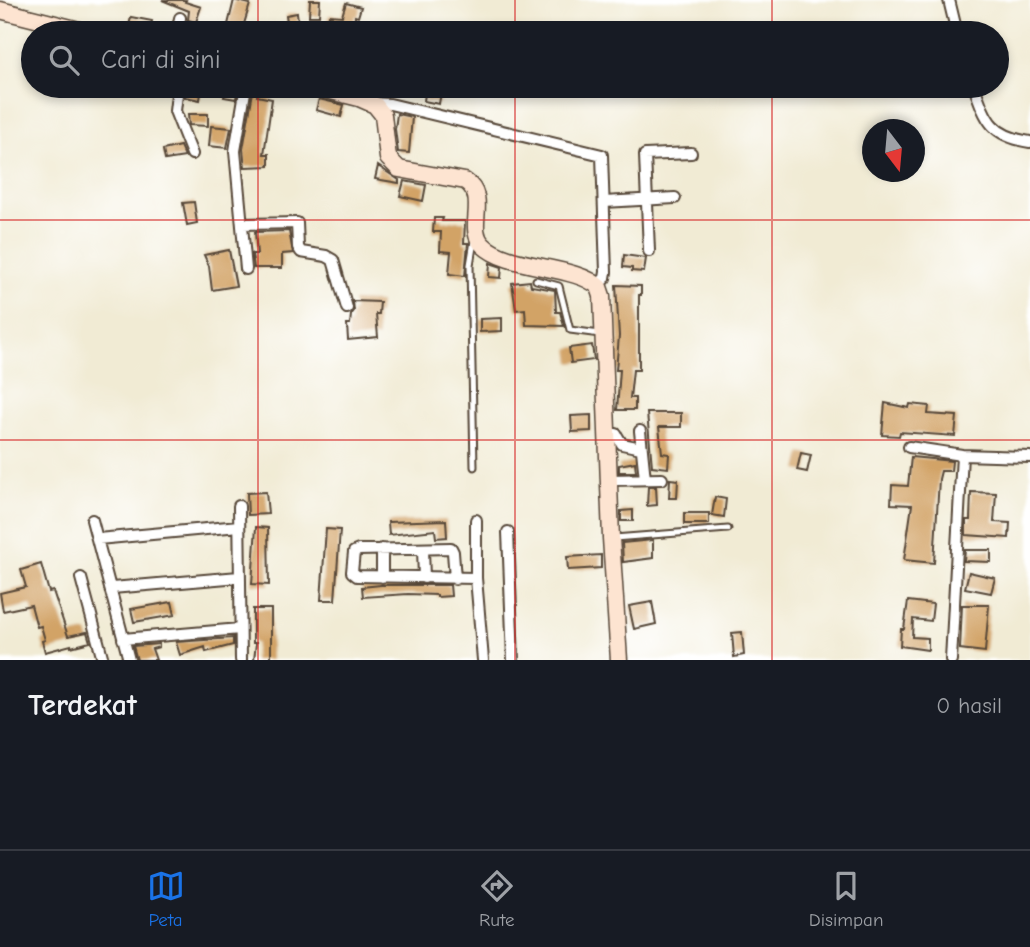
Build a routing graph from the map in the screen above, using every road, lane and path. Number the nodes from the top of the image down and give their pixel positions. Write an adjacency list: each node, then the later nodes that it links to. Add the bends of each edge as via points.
1 (949, 0): 6 (street)
2 (0, 10): 4 (street)
3 (180, 18): 5 (street)
4 (44, 21)
5 (179, 21)
6 (954, 21)
7 (177, 98): 14 (street, via 176,111)
8 (244, 98): 18 (street, via 235,151)
9 (353, 98): 11 (street)
10 (978, 98): 12 (street, via 1003,136)
11 (371, 103): 17 (street, via 602,155); 19 (street, via 383,114 388,158 395,166 465,181 472,187 477,195)
12 (1030, 142)
13 (691, 153): 16 (street, via 645,155)
14 (192, 154)
15 (675, 198): 16 (street)
16 (647, 199): 17 (street); 20 (street)
17 (604, 202): 23 (street, via 606,272)
18 (242, 224): 21 (street); 24 (street, via 298,224 301,252 335,262)
19 (477, 235): 23 (street, via 495,253); 32 (lane, via 470,265)
20 (649, 251)
21 (246, 269)
22 (537, 280): 25 (lane, via 559,286 572,331)
23 (598, 285): 25 (street)
24 (347, 308)
25 (603, 334): 27 (street)
26 (640, 431): 29 (street)
27 (607, 434): 29 (street, via 617,434 621,444); 35 (street)
28 (909, 447): 30 (street)
29 (641, 448): 33 (street)
30 (962, 456): 31 (street); 61 (street)
31 (1030, 457)
32 (474, 467)
33 (645, 479): 34 (street); 35 (street)
34 (662, 479)
35 (609, 480): 42 (street)
36 (239, 506): 39 (street)
37 (93, 520): 43 (street)
38 (476, 520): 50 (street)
39 (239, 526): 43 (street); 46 (street)
40 (728, 528): 42 (lane)
41 (508, 532): 59 (street)
42 (611, 538): 60 (street)
43 (98, 539): 52 (street)
44 (382, 549): 45 (street); 47 (street); 47 (street, via 356,551 352,572)
45 (422, 549): 49 (street); 51 (street, via 453,550)
46 (239, 577): 52 (street); 53 (street)
47 (382, 577): 49 (street)
48 (81, 578): 55 (street)
49 (424, 578): 51 (street)
50 (477, 578): 51 (street); 58 (street)
51 (455, 579)
52 (112, 589): 54 (street)
53 (240, 629): 54 (street); 57 (street)
54 (123, 639): 56 (street)
55 (103, 660)
56 (128, 660)
57 (241, 660)
58 (483, 660)
59 (513, 660)
60 (619, 660)
61 (951, 660)

